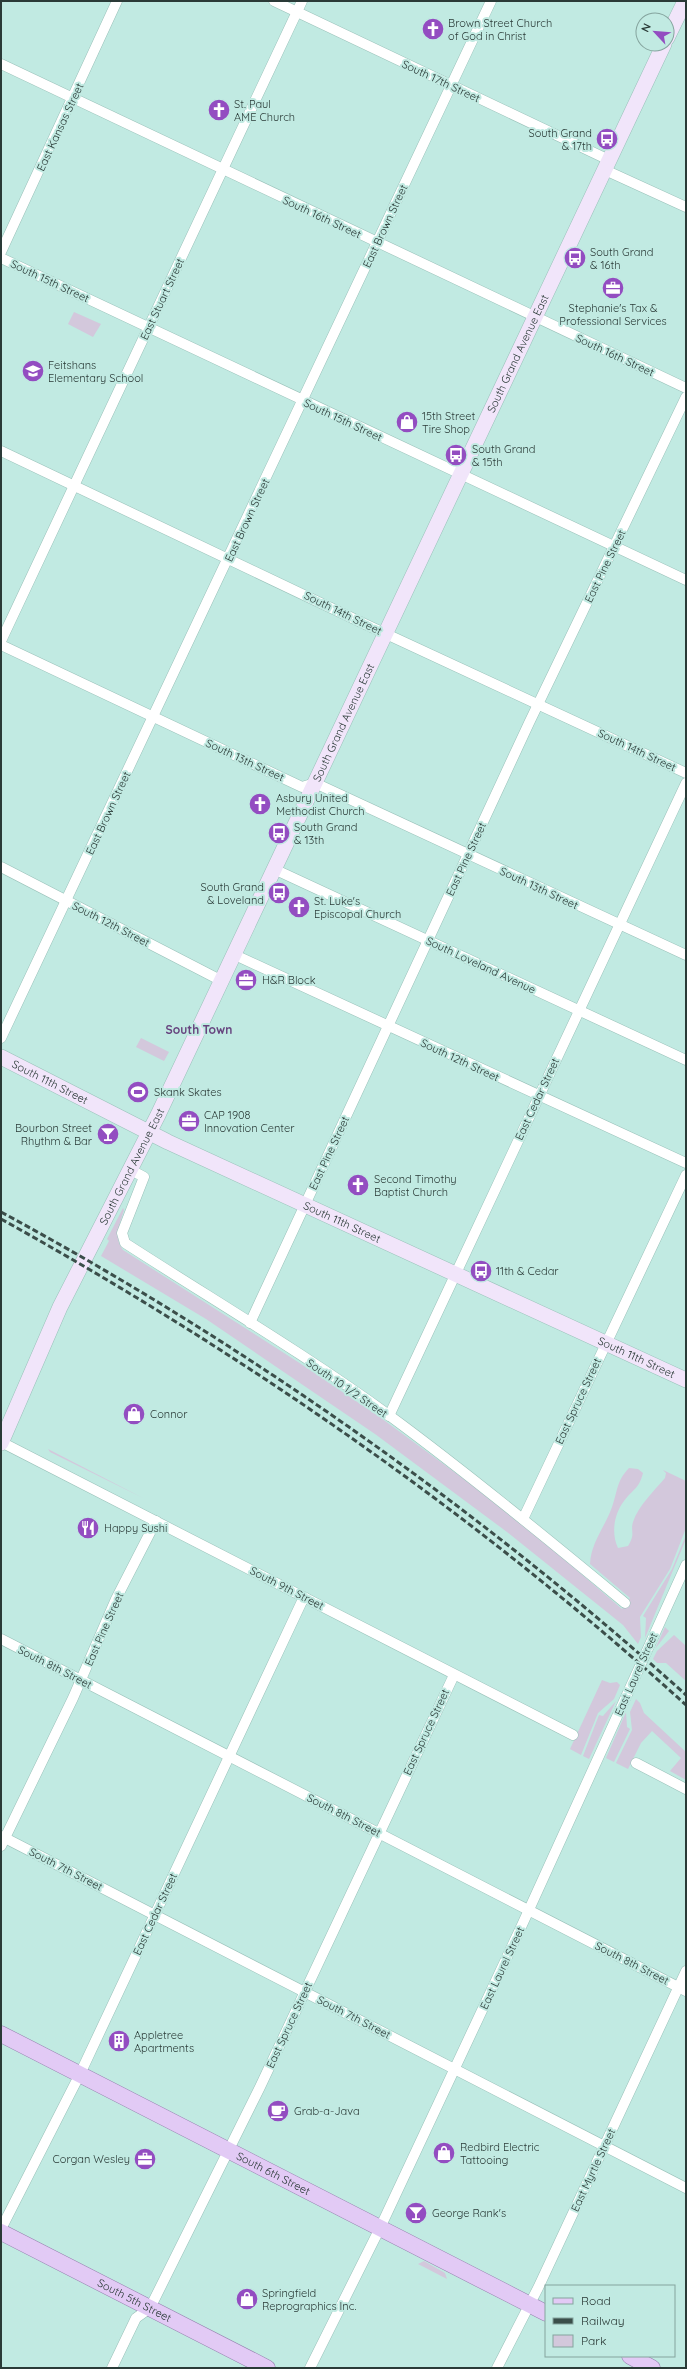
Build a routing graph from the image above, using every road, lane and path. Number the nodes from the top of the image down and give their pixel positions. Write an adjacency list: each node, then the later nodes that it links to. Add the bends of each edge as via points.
1 (118, 1): 11 (street, East Kansas Street)
2 (274, 1): 6 (street, South 17th Street)
3 (302, 1): 6 (street, East Stuart Street)
4 (491, 1): 10 (street, East Brown Street)
5 (682, 4): 7 (main road)
6 (297, 12): 10 (street, South 17th Street); 13 (street, East Stuart Street)
7 (675, 20)
8 (660, 52): 12 (main road, South Grand Avenue East)
9 (1, 64): 11 (street, South 16th Street)
10 (451, 86): 12 (street, South 17th Street); 15 (street, East Brown Street)
11 (73, 99): 13 (street, South 16th Street); 16 (street, East Kansas Street)
12 (607, 165): 14 (street, South 17th Street); 18 (main road, South Grand Avenue East)
13 (223, 170): 15 (street, South 16th Street); 19 (street, East Stuart Street)
14 (686, 207)
15 (377, 243): 18 (street, South 16th Street); 22 (street, East Brown Street)
16 (1, 252)
17 (1, 258): 19 (street, South 15th Street)
18 (534, 318): 20 (street, South 16th Street); 24 (main road, South Grand Avenue East)
19 (148, 327): 22 (street, South 15th Street); 25 (street, East Stuart Street)
20 (686, 388)
21 (686, 397): 26 (street, East Pine Street)
22 (303, 401): 24 (street, South 15th Street); 27 (street, East Brown Street)
23 (1, 451): 25 (street, South 14th Street)
24 (460, 476): 26 (street, South 15th Street); 29 (main road, South Grand Avenue East)
25 (74, 486): 27 (street, South 14th Street); 30 (street, East Stuart Street)
26 (614, 547): 28 (street, South 15th Street); 32 (street, East Pine Street)
27 (228, 559): 29 (street, South 14th Street); 33 (street, East Brown Street)
28 (686, 580)
29 (386, 634): 32 (street, South 14th Street); 36 (main road, South Grand Avenue East)
30 (1, 641)
31 (1, 645): 33 (street, South 13th Street)
32 (539, 704): 34 (street, South 14th Street); 37 (street, East Pine Street)
33 (154, 717): 36 (street, South 13th Street, via 302,787); 40 (street, East Brown Street)
34 (686, 773)
35 (686, 783): 41 (street, East Cedar Street)
36 (315, 784): 37 (street, South 13th Street); 39 (main road, South Grand Avenue East)
37 (468, 855): 41 (street, South 13th Street); 42 (street, East Pine Street)
38 (1, 867): 40 (street, South 12th Street)
39 (276, 870): 42 (street, South Loveland Avenue); 43 (main road, South Grand Avenue East)
40 (66, 901): 45 (street, South 12th Street); 48 (street, East Brown Street)
41 (619, 924): 44 (street, South 13th Street); 46 (street, East Cedar Street)
42 (428, 941): 46 (street, South Loveland Avenue); 47 (street, East Pine Street)
43 (235, 955): 45 (main road, South Grand Avenue East); 47 (street, South 12th Street)
44 (686, 955)
45 (222, 981): 52 (main road, South Grand Avenue East)
46 (579, 1010): 50 (street, South Loveland Avenue); 51 (street, East Cedar Street)
47 (388, 1026): 51 (street, South 12th Street); 56 (street, East Pine Street)
48 (1, 1038)
49 (1, 1057): 52 (main road, South 11th Street)
50 (686, 1060)
51 (539, 1095): 53 (street, South 12th Street); 57 (street, East Cedar Street)
52 (150, 1133): 54 (main road, South Grand Avenue East); 56 (main road, South 11th Street)
53 (686, 1163)
54 (131, 1170): 58 (street, South 10 1/2 Street, via 144,1177 122,1233 125,1243); 62 (main road, South Grand Avenue East, via 60,1307)
55 (686, 1175): 59 (street, East Spruce Street)
56 (305, 1205): 57 (main road, South 11th Street); 58 (street, East Pine Street)
57 (456, 1274): 59 (main road, South 11th Street); 61 (street, East Cedar Street)
58 (250, 1323): 61 (street, South 10 1/2 Street)
59 (606, 1343): 60 (main road, South 11th Street); 63 (street, East Spruce Street)
60 (686, 1380)
61 (389, 1416): 63 (street, South 10 1/2 Street)
62 (1, 1442): 64 (street, South 9th Street)
63 (523, 1519): 67 (street, South 10 1/2 Street)
64 (156, 1521): 66 (street, South 9th Street); 70 (street, East Pine Street, via 116,1599)
65 (686, 1565): 77 (street, East Laurel Street)
66 (304, 1597): 69 (street, South 9th Street); 72 (street, East Cedar Street)
67 (625, 1603)
68 (1, 1639): 70 (street, South 8th Street)
69 (454, 1675): 71 (street, South 9th Street); 75 (street, East Spruce Street)
70 (81, 1680): 72 (street, South 8th Street); 76 (street, East Pine Street)
71 (573, 1735)
72 (228, 1756): 75 (street, South 8th Street); 78 (street, East Cedar Street)
73 (636, 1764): 74 (street)
74 (686, 1789)
75 (379, 1833): 77 (street, South 8th Street); 81 (street, East Spruce Street)
76 (2, 1840): 78 (street, South 7th Street)
77 (529, 1910): 80 (street, South 8th Street); 83 (street, East Laurel Street)
78 (155, 1914): 81 (street, South 7th Street); 84 (street, East Cedar Street)
79 (686, 1971): 80 (street, East Myrtle Street)
80 (682, 1989): 85 (street, East Myrtle Street)
81 (304, 1992): 83 (street, South 7th Street); 86 (street, East Spruce Street)
82 (1, 2034): 84 (main road, South 6th Street)
83 (454, 2069): 85 (street, South 7th Street); 88 (street, East Laurel Street)
84 (80, 2074): 86 (main road, South 6th Street); 89 (street, East Cedar Street)
85 (605, 2146): 87 (street, South 7th Street); 91 (street, East Myrtle Street)
86 (230, 2151): 88 (main road, South 6th Street); 92 (street, East Spruce Street)
87 (686, 2188)
88 (380, 2228): 91 (main road, South 6th Street); 97 (street, East Laurel Street)
89 (1, 2229)
90 (1, 2232): 92 (main road, South 5th Street)
91 (530, 2304): 93 (main road, South 6th Street); 98 (street, East Myrtle Street)
92 (150, 2308): 95 (street, East Spruce Street, via 136,2318); 96 (main road, South 5th Street)
93 (545, 2312)
94 (632, 2357): 99 (main road)
95 (112, 2368)
96 (267, 2368)
97 (310, 2368)
98 (498, 2368)
99 (652, 2368)

